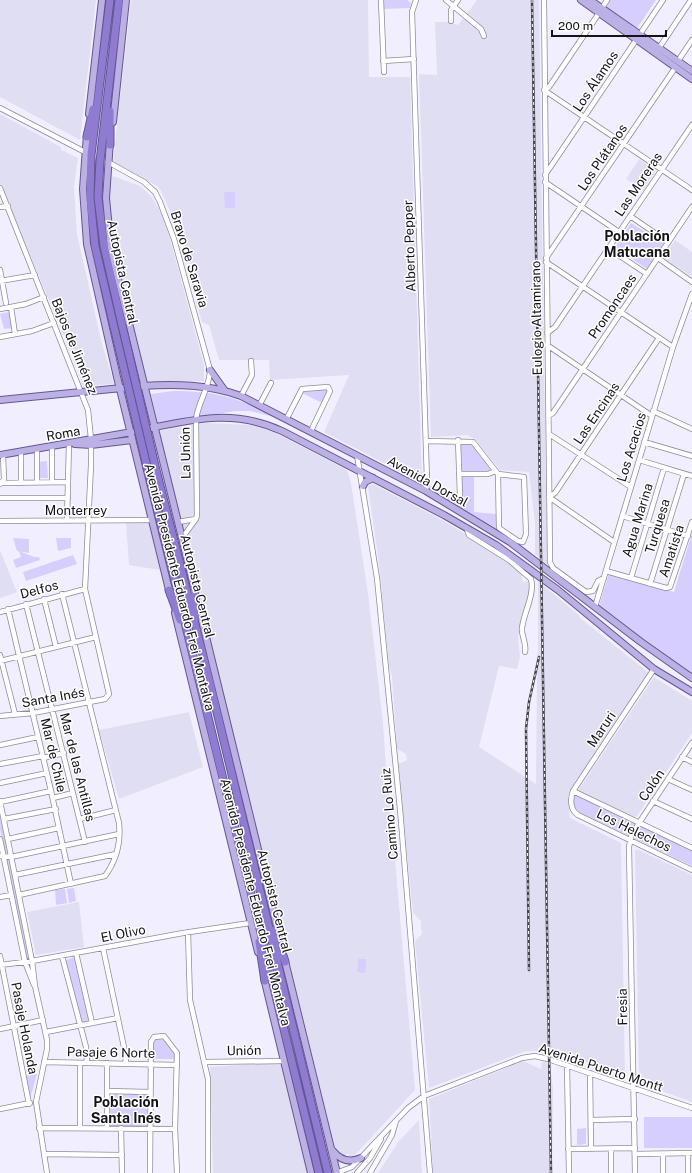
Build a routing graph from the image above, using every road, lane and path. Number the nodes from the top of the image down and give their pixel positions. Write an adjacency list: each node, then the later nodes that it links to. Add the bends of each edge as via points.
1 (102, 0): 34 (main road, Avenida Presidente Eduardo Frei Montalva)
2 (110, 0): 26 (highway, Autopista Central)
3 (118, 0): 29 (highway, Autopista Central)
4 (126, 0): 36 (main road, Avenida Presidente Eduardo Frei Montalva)
5 (381, 0): 23 (street)
6 (416, 0): 22 (street, Alberto Pepper, via 412,9)
7 (446, 0): 15 (street)
8 (458, 0): 15 (street)
9 (544, 0): 30 (street, Eulogio Altamirano)
10 (581, 0): 16 (main road)
11 (590, 0): 16 (main road)
12 (607, 0): 16 (street)
13 (663, 0): 19 (street, Los Álamos)
14 (691, 0): 21 (street)
15 (453, 6): 17 (street); 18 (street, via 481,29)
16 (601, 11): 19 (main road); 30 (street, via 549,87)
17 (451, 22)
18 (484, 36)
19 (638, 37): 21 (main road); 24 (main road); 32 (street, Los Álamos)
20 (692, 40): 24 (street, Los Plátanos)
21 (659, 48): 24 (main road)
22 (414, 59): 23 (street); 99 (street, Alberto Pepper)
23 (383, 61): 27 (street)
24 (677, 64): 25 (main road); 28 (main road); 35 (street, Los Plátanos)
25 (692, 71)
26 (102, 72): 34 (highway); 162 (highway, Autopista Central, bridge, via 90,166 90,204 95,246)
27 (384, 72)
28 (692, 79)
29 (109, 82): 36 (highway); 161 (highway, Autopista Central, bridge, via 99,173 99,209 108,270)
30 (544, 90): 32 (street); 40 (street, Eulogio Altamirano)
31 (0, 108): 37 (street)
32 (584, 117): 35 (street); 40 (street, Los Álamos)
33 (692, 125): 39 (street, Las Moreras)
34 (87, 137): 37 (main road, Avenida Presidente Eduardo Frei Montalva)
35 (624, 144): 39 (street); 45 (street, Los Plátanos)
36 (110, 145): 38 (main road, Avenida Presidente Eduardo Frei Montalva)
37 (85, 152): 74 (main road, Avenida Presidente Eduardo Frei Montalva, via 85,232)
38 (108, 162): 73 (main road, Avenida Presidente Eduardo Frei Montalva, via 108,232); 77 (street, Bravo de Saravia, via 144,182 155,192 160,202 174,239)
39 (662, 169): 43 (street); 48 (street, Las Moreras)
40 (545, 175): 41 (street, Eulogio Altamirano)
41 (545, 182): 45 (street); 53 (street, Eulogio Altamirano)
42 (0, 188): 44 (street, Bajos de Jiménez)
43 (692, 190)
44 (8, 206): 46 (street); 55 (street, Bajos de Jiménez)
45 (581, 206): 49 (street); 53 (street, Los Plátanos)
46 (0, 207)
47 (692, 207): 50 (street, Promoncaes)
48 (630, 216): 49 (street, Las Moreras); 50 (street)
49 (619, 232): 51 (street, Las Moreras)
50 (668, 242): 52 (street, Promoncaes)
51 (608, 248): 56 (street); 59 (street, Las Moreras)
52 (658, 258): 56 (street, Promoncaes); 58 (street)
53 (546, 260): 59 (street); 67 (street, Eulogio Altamirano)
54 (0, 270): 57 (street)
55 (35, 274): 57 (street); 61 (street, Bajos de Jiménez)
56 (647, 274): 65 (street, Promoncaes)
57 (1, 281): 62 (street)
58 (692, 282)
59 (582, 287): 65 (street); 67 (street, Las Moreras, via 555,327)
60 (692, 294): 72 (street, Los Acacios)
61 (44, 297): 63 (street); 66 (street, Bajos de Jiménez)
62 (6, 303)
63 (11, 307): 64 (street); 68 (street)
64 (0, 309)
65 (621, 313): 70 (street); 76 (street, Promoncaes)
66 (54, 322): 68 (street); 82 (street, Bajos de Jiménez)
67 (547, 333): 71 (street, Eulogio Altamirano)
68 (15, 334): 69 (street)
69 (0, 337)
70 (659, 338): 72 (street); 84 (street, Las Encinas)
71 (547, 345): 76 (street); 89 (street, Eulogio Altamirano)
72 (673, 348): 88 (street, Los Acacios)
73 (135, 351): 74 (main road, via 128,347 121,348); 79 (main road, Avenida Presidente Eduardo Frei Montalva)
74 (113, 357): 81 (main road, Avenida Presidente Eduardo Frei Montalva)
75 (251, 361): 85 (street, via 252,375)
76 (583, 369): 84 (street); 89 (street, Promoncaes, via 553,413)
77 (210, 370): 80 (street, Bravo de Saravia); 83 (main road)
78 (271, 383): 87 (street)
79 (144, 386): 80 (main road, Avenida Dorsal); 81 (main road, Avenida Dorsal); 92 (main road, Avenida Presidente Eduardo Frei Montalva)
80 (206, 387): 83 (main road, Avenida Dorsal); 91 (street, La Unión)
81 (119, 388): 82 (main road, Avenida Dorsal); 95 (main road, Avenida Presidente Eduardo Frei Montalva)
82 (82, 391): 86 (main road, Avenida Dorsal); 100 (street, Bajos de Jiménez, via 88,410)
83 (225, 391): 85 (main road, Avenida Dorsal)
84 (622, 395): 88 (street); 108 (street, Las Encinas)
85 (241, 396): 87 (main road, Avenida Dorsal)
86 (0, 400)
87 (260, 404): 90 (main road, Avenida Dorsal)
88 (653, 413): 93 (street); 101 (street, Los Acacios)
89 (548, 416): 96 (street, Eulogio Altamirano)
90 (287, 418): 94 (main road, Avenida Dorsal); 94 (street, via 302,389 328,387 330,391)
91 (196, 419): 92 (main road, Avenida Dorsal); 112 (main road, Avenida Dorsal, via 235,417 260,422); 131 (street, La Unión)
92 (154, 427): 95 (main road, Avenida Dorsal); 136 (main road, Avenida Presidente Eduardo Frei Montalva)
93 (692, 429)
94 (311, 431): 107 (main road, Avenida Dorsal)
95 (130, 432): 97 (main road, Avenida Presidente Eduardo Frei Montalva); 100 (main road, Roma)
96 (549, 434): 108 (street); 127 (street, Eulogio Altamirano)
97 (132, 440): 100 (main road); 132 (main road, Avenida Presidente Eduardo Frei Montalva)
98 (458, 440): 99 (street); 113 (street, via 476,444); 114 (street)
99 (426, 441): 125 (street, Alberto Pepper)
100 (91, 442): 102 (main road, Roma); 135 (street, Bajos de Jiménez)
101 (644, 442): 109 (street); 110 (street, Los Acacios)
102 (69, 443): 103 (main road, Roma); 121 (street)
103 (52, 446): 104 (main road, Roma); 120 (street)
104 (37, 449): 105 (main road, Roma); 119 (street)
105 (21, 452): 106 (main road, Roma); 118 (street)
106 (1, 455): 122 (street, via 4,479)
107 (357, 455): 112 (street, Camino Lo Ruiz); 125 (main road, Avenida Dorsal)
108 (581, 455): 124 (street); 127 (street, Las Encinas, via 556,493)
109 (692, 456)
110 (639, 460): 111 (street); 124 (street, Los Acacios)
111 (664, 468): 115 (street); 138 (street, Agua Marina)
112 (360, 472): 117 (main road, Avenida Dorsal); 123 (street, Camino Lo Ruiz)
113 (497, 473): 113 (street, via 500,528 522,542 526,534 524,477); 114 (street)
114 (459, 474): 126 (street)
115 (684, 474): 116 (street); 140 (street, Turquesa)
116 (692, 476)
117 (373, 478): 123 (main road); 139 (main road, Avenida Dorsal)
118 (21, 482): 119 (street); 122 (street)
119 (38, 482): 120 (street)
120 (52, 482): 121 (street)
121 (68, 482): 129 (street)
122 (1, 483)
123 (362, 486): 254 (street, Camino Lo Ruiz, via 377,578 400,809)
124 (631, 487): 130 (street, Los Acacios)
125 (426, 491): 154 (main road, Avenida Dorsal, via 510,542)
126 (460, 496)
127 (549, 497): 143 (street); 145 (street, Eulogio Altamirano, via 552,567 586,592 593,591 598,581)
128 (0, 498): 129 (street)
129 (68, 498): 134 (street)
130 (622, 516): 138 (street); 143 (street, Los Acacios)
131 (196, 519): 136 (street); 142 (street)
132 (152, 520): 135 (street, Monterrey); 150 (main road, Avenida Presidente Eduardo Frei Montalva)
133 (0, 521): 134 (street, Monterrey)
134 (67, 521): 135 (street, Monterrey)
135 (88, 521): 149 (street, Bajos de Jiménez)
136 (178, 522): 142 (main road, Avenida Presidente Eduardo Frei Montalva)
137 (692, 522): 141 (street, Amatista)
138 (647, 524): 140 (street); 146 (street, Agua Marina)
139 (466, 527): 157 (main road, Avenida Dorsal, via 514,557); 164 (street, via 469,535 509,560 530,579 532,591 522,632)
140 (667, 530): 141 (street); 147 (street, Turquesa)
141 (688, 536): 147 (street, Amatista, via 670,587)
142 (182, 538): 148 (main road, Avenida Presidente Eduardo Frei Montalva)
143 (614, 542): 144 (street, Los Acacios)
144 (606, 571): 145 (street, Los Acacios); 146 (street)
145 (604, 578): 154 (street, Los Acacios)
146 (631, 578): 147 (street)
147 (650, 584)
148 (194, 586): 161 (highway); 229 (main road, Avenida Presidente Eduardo Frei Montalva)
149 (85, 589): 151 (street, Delfos); 158 (street, Bajos de Jiménez)
150 (169, 590): 162 (highway); 221 (main road, Avenida Presidente Eduardo Frei Montalva)
151 (62, 594): 152 (street, Delfos); 159 (street)
152 (44, 599): 153 (street, Delfos); 160 (street)
153 (26, 604): 155 (street, Delfos); 163 (street, Mar de las Antillas)
154 (595, 607): 157 (main road); 168 (main road, Avenida Dorsal)
155 (8, 609): 156 (street, Delfos); 165 (street, Mar de Chile)
156 (0, 612)
157 (593, 617): 167 (main road, Avenida Dorsal)
158 (96, 637): 159 (street); 170 (street, Bajos de Jiménez)
159 (74, 643): 160 (street); 171 (street)
160 (56, 647): 163 (street)
161 (201, 648): 219 (highway, Autopista Central)
162 (192, 650): 220 (highway, Autopista Central)
163 (38, 652): 165 (street); 172 (street, Mar de las Antillas)
164 (526, 652)
165 (19, 656): 166 (street); 173 (street, Mar de Chile)
166 (0, 659): 174 (street)
167 (654, 669): 169 (main road, Avenida Dorsal); 189 (street, Maruri)
168 (692, 678)
169 (692, 692)
170 (108, 696): 171 (street, Santa Inés)
171 (89, 702): 172 (street, Santa Inés); 196 (street)
172 (52, 709): 173 (street, Santa Inés); 179 (street, Mar de las Antillas)
173 (33, 713): 174 (street, Santa Inés); 176 (street, Mar de Chile)
174 (15, 714): 175 (street, Santa Inés)
175 (0, 716)
176 (38, 737): 178 (street); 180 (street, Mar de Chile)
177 (692, 743): 181 (street, Colón)
178 (0, 745)
179 (64, 753): 180 (street); 190 (street, Mar de las Antillas)
180 (43, 757): 183 (street); 184 (street, Mar de Chile)
181 (682, 757): 182 (street); 185 (street, Colón)
182 (692, 762)
183 (0, 764)
184 (47, 773): 186 (street); 188 (street, Mar de Chile)
185 (668, 779): 187 (street); 192 (street, Colón)
186 (0, 783)
187 (692, 790)
188 (52, 791): 191 (street, Mar de Chile); 193 (street)
189 (573, 791): 194 (street, Maruri); 200 (street, Los Helechos)
190 (73, 793): 191 (street); 198 (street, Mar de las Antillas)
191 (53, 798): 195 (street, Mar de Chile)
192 (653, 801): 199 (street); 200 (street, Colón)
193 (0, 802): 197 (street)
194 (572, 804): 205 (street, Los Helechos, via 574,812 578,815)
195 (56, 809): 197 (street); 201 (street, Mar de Chile)
196 (116, 810): 198 (street); 202 (street)
197 (4, 819): 204 (street)
198 (80, 819): 206 (street, Mar de las Antillas)
199 (692, 819)
200 (639, 823): 205 (street, Colón); 208 (street, Los Helechos)
201 (59, 828): 204 (street); 207 (street, Mar de Chile)
202 (119, 834): 206 (street); 209 (street)
203 (0, 839): 210 (street)
204 (8, 839): 211 (street)
205 (630, 841): 213 (street, Los Helechos); 251 (street, Fresia)
206 (85, 842): 207 (street)
207 (63, 847): 211 (street); 212 (street, Mar de Chile)
208 (692, 848)
209 (116, 854): 212 (street); 215 (street, via 105,876)
210 (2, 855): 211 (street); 217 (street)
211 (12, 857): 214 (street)
212 (67, 864): 214 (street); 215 (street, Mar de Chile)
213 (692, 870)
214 (15, 875): 216 (street)
215 (71, 884): 216 (street)
216 (19, 894): 227 (street)
217 (11, 895): 218 (street); 228 (street)
218 (0, 897)
219 (263, 901): 229 (highway); 287 (highway, Autopista Central)
220 (254, 902): 231 (highway); 286 (highway, Autopista Central)
221 (250, 923): 222 (street, El Olivo); 231 (main road, Avenida Presidente Eduardo Frei Montalva)
222 (188, 932): 223 (street, El Olivo); 242 (street, via 190,1000)
223 (103, 948): 224 (street, El Olivo); 233 (street)
224 (76, 953): 226 (street, El Olivo); 235 (street)
225 (0, 956): 230 (street, Pasaje Holanda)
226 (62, 956): 227 (street, El Olivo); 237 (street)
227 (32, 961): 228 (street, El Olivo); 232 (street)
228 (25, 962): 230 (street, El Olivo); 232 (street)
229 (285, 962): 273 (main road, Avenida Presidente Eduardo Frei Montalva)
230 (1, 965): 236 (street, Pasaje Holanda)
231 (265, 980): 240 (main road, Avenida Presidente Eduardo Frei Montalva)
232 (35, 986): 234 (street)
233 (118, 1018): 235 (street); 246 (street)
234 (42, 1020): 236 (street); 239 (street)
235 (92, 1023): 237 (street)
236 (14, 1026): 238 (street); 256 (street, Pasaje Holanda)
237 (80, 1026): 239 (street); 244 (street, via 87,1050)
238 (0, 1029)
239 (46, 1032): 241 (street, via 47,1049)
240 (284, 1061): 242 (street, Unión); 285 (main road, Avenida Presidente Eduardo Frei Montalva)
241 (44, 1062): 243 (street, Pasaje 6 Norte); 255 (street)
242 (205, 1062): 284 (street, via 208,1085)
243 (80, 1063): 244 (street, Pasaje 6 Norte); 263 (street)
244 (87, 1063): 245 (street, Pasaje 6 Norte)
245 (107, 1064): 246 (street, Pasaje 6 Norte); 252 (street)
246 (126, 1064): 247 (street, Pasaje 6 Norte)
247 (150, 1064): 248 (street, Pasaje 6 Norte); 248 (street, via 151,1042 158,1035 164,1036 177,1053); 253 (street)
248 (177, 1064): 267 (street)
249 (567, 1066): 250 (street, Avenida Puerto Montt); 254 (street, Avenida Puerto Montt, via 538,1056 529,1056); 270 (street)
250 (590, 1073): 251 (street, Avenida Puerto Montt); 260 (street)
251 (634, 1088): 257 (street, Avenida Puerto Montt); 259 (street, Fresia)
252 (107, 1091): 253 (street); 264 (street)
253 (150, 1092): 266 (street)
254 (424, 1096): 261 (street, Avenida Puerto Montt); 291 (street, Camino Lo Ruiz)
255 (36, 1102): 256 (street); 262 (street)
256 (29, 1104): 258 (street)
257 (692, 1108)
258 (0, 1109)
259 (635, 1119): 260 (street); 269 (street, Fresia)
260 (591, 1120): 271 (street)
261 (396, 1121): 268 (street, Avenida Puerto Montt); 290 (street, via 392,1135)
262 (39, 1128): 263 (street); 275 (street)
263 (80, 1128): 264 (street)
264 (107, 1128): 265 (street)
265 (122, 1128): 266 (street); 278 (street)
266 (150, 1129): 267 (street); 282 (street)
267 (175, 1129): 283 (street)
268 (382, 1137): 279 (street, Avenida Puerto Montt); 289 (street, Avenida Puerto Montt, via 370,1158)
269 (635, 1148): 272 (street); 276 (street, Fresia)
270 (568, 1149): 271 (street); 292 (street)
271 (591, 1149): 272 (street)
272 (611, 1149): 293 (street)
273 (332, 1150): 279 (main road, via 344,1160); 288 (main road, Avenida Presidente Eduardo Frei Montalva)
274 (690, 1153): 277 (street); 296 (street)
275 (44, 1154): 278 (street); 280 (street)
276 (635, 1154): 277 (street); 294 (street, Fresia)
277 (663, 1154): 295 (street)
278 (122, 1155): 281 (street)
279 (361, 1158): 288 (street, Avenida Puerto Montt, via 352,1167)
280 (47, 1173)
281 (122, 1173)
282 (150, 1173)
283 (177, 1173)
284 (208, 1173)
285 (311, 1173)
286 (319, 1173)
287 (328, 1173)
288 (337, 1173)
289 (357, 1173)
290 (370, 1173)
291 (430, 1173)
292 (569, 1173)
293 (611, 1173)
294 (636, 1173)
295 (663, 1173)
296 (688, 1173)

